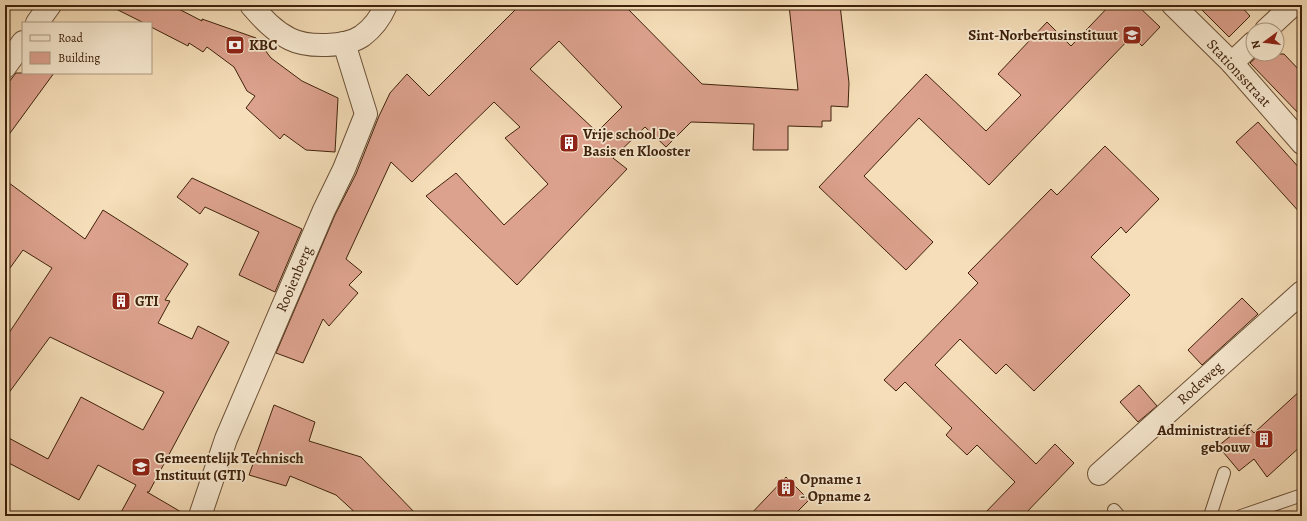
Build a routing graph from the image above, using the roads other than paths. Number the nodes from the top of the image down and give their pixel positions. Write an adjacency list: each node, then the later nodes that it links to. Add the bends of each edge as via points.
1 (50, 5): 6 (street)
2 (251, 5): 9 (street, via 270,27 291,40 316,46)
3 (386, 5): 9 (street, via 380,18 361,36)
4 (1173, 5): 11 (street, Stationsstraat)
5 (1293, 5): 7 (street)
6 (38, 22)
7 (1275, 22)
8 (22, 43): 12 (street)
9 (344, 43): 18 (street, Rooienberg, via 366,114 229,432)
10 (1245, 51): 11 (street)
11 (1232, 63): 13 (street, Stationsstraat)
12 (5, 67)
13 (1302, 143)
14 (1302, 292): 16 (street, Rodeweg)
15 (1224, 473): 19 (lane)
16 (1099, 474)
17 (1301, 496): 20 (lane)
18 (200, 516)
19 (1210, 516)
20 (1241, 516)

